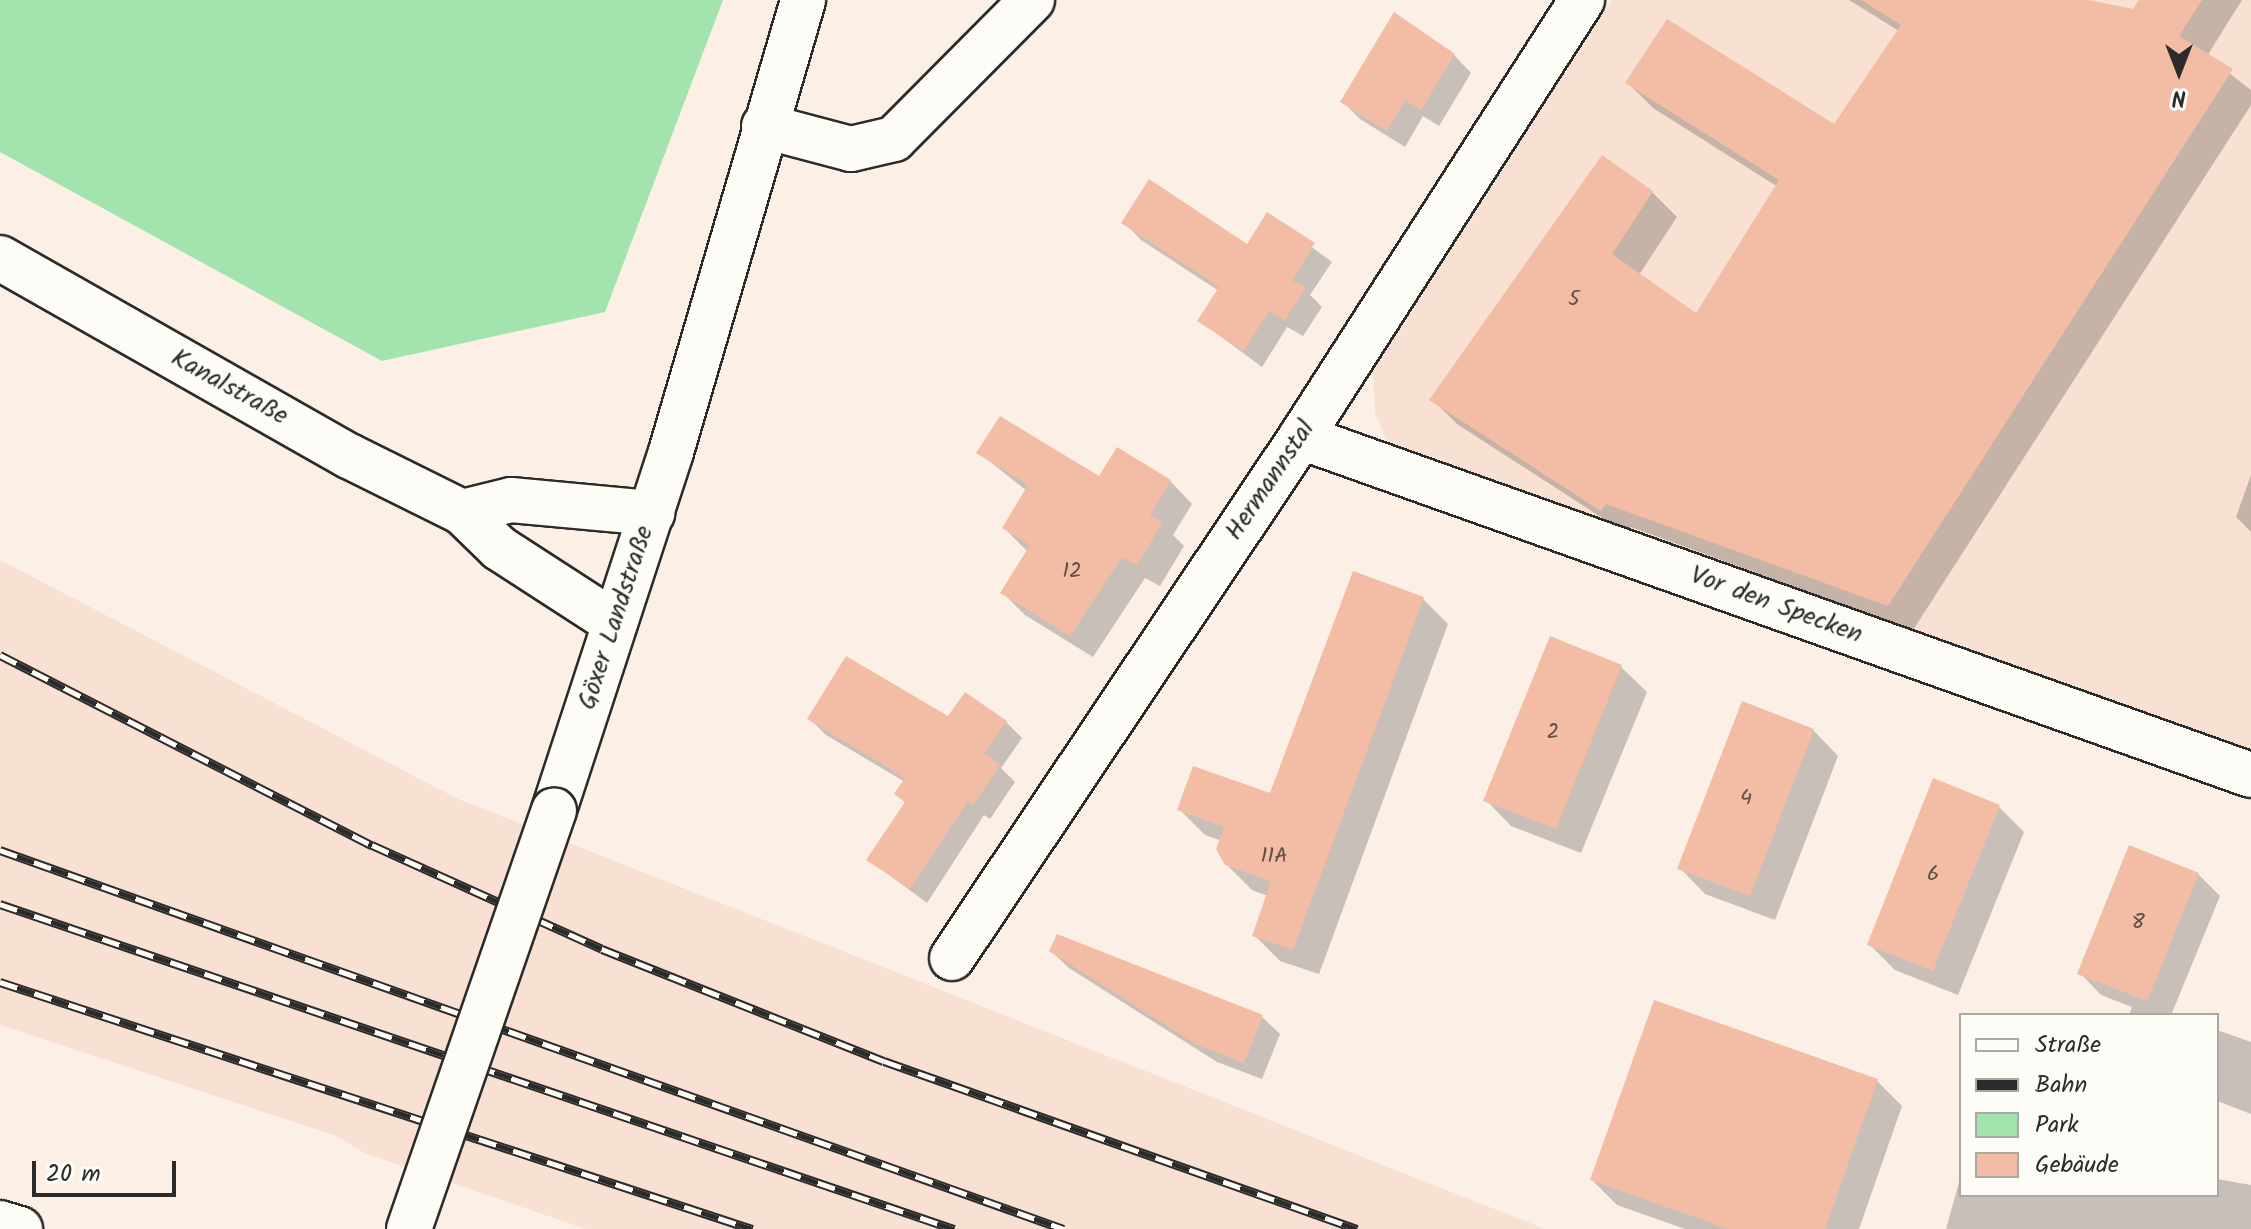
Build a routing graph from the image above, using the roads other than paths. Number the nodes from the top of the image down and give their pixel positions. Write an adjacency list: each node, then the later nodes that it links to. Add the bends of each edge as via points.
1 (803, 0): 4 (street, Göxer Landstraße)
2 (1032, 0): 4 (street, via 894,139 851,149)
3 (1582, 0): 6 (street, Hermannstal)
4 (764, 126): 8 (street, Göxer Landstraße)
5 (0, 258): 7 (street, Kanalstraße, via 349,456)
6 (1301, 437): 10 (street, Vor den Specken); 11 (street, Hermannstal)
7 (462, 512): 8 (street, via 511,500); 9 (street, Kanalstraße, via 499,548)
8 (652, 513): 9 (street, Göxer Landstraße)
9 (615, 623): 14 (street, Göxer Landstraße, bridge)
10 (2251, 775)
11 (952, 958)
12 (0, 1223): 13 (street)
13 (20, 1229)
14 (409, 1229)

